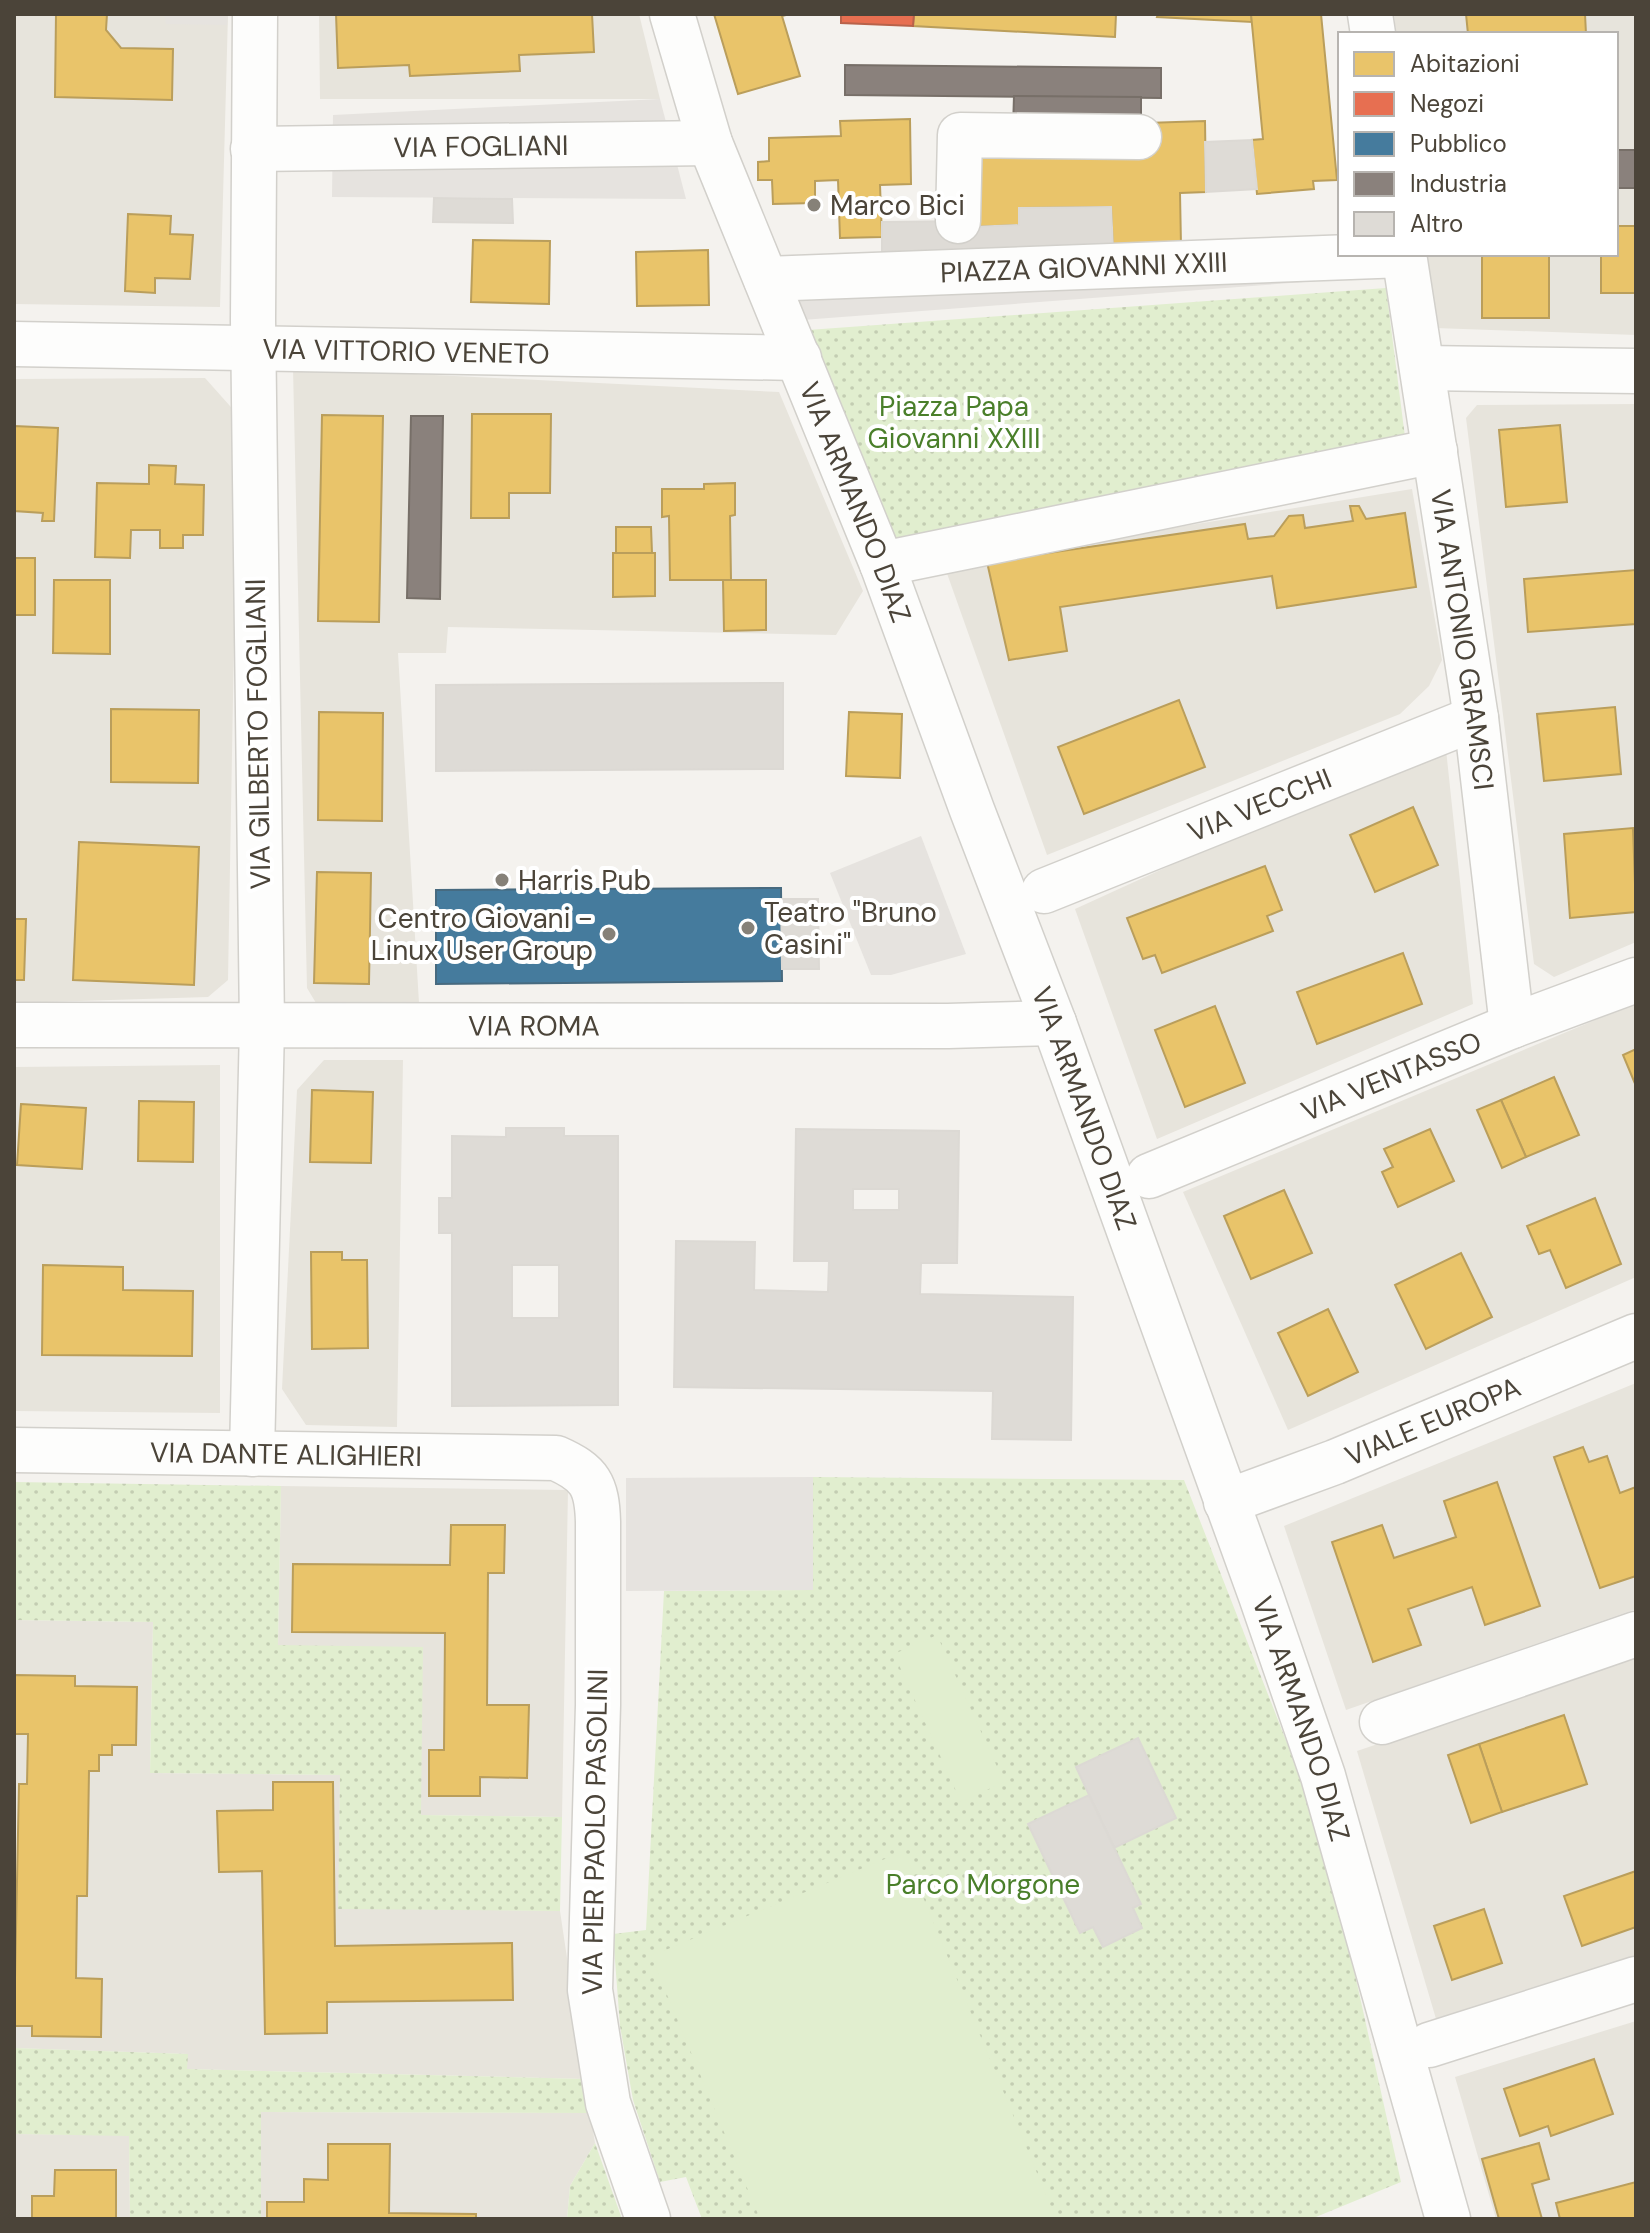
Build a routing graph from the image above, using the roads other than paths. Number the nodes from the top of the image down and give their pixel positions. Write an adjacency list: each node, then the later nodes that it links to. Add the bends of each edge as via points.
1 (255, 14): 5 (street, VIA GILBERTO FOGLIANI)
2 (672, 14): 4 (street, VIA ARMANDO DIAZ)
3 (1139, 137): 6 (street, via 960,135)
4 (710, 143): 5 (street, VIA FOGLIANI); 9 (street, VIA ARMANDO DIAZ)
5 (253, 149): 11 (street, VIA GILBERTO FOGLIANI)
6 (958, 248): 7 (street, PIAZZA GIOVANNI XXIII); 9 (street, PIAZZA GIOVANNI XXIII)
7 (1338, 253)
8 (1404, 256): 13 (street, VIA ANTONIO GRAMSCI)
9 (766, 279): 12 (street, VIA ARMANDO DIAZ)
10 (14, 344): 11 (street, VIA VITTORIO VENETO)
11 (253, 347): 12 (street, VIA VITTORIO VENETO); 22 (street, VIA GILBERTO FOGLIANI)
12 (799, 358): 16 (street, VIA ARMANDO DIAZ)
13 (1423, 368): 14 (street); 15 (street, VIA ANTONIO GRAMSCI)
14 (1636, 371)
15 (1435, 451): 16 (street); 17 (street, VIA ANTONIO GRAMSCI)
16 (882, 564): 20 (street, VIA ARMANDO DIAZ)
17 (1476, 718): 18 (street, VIA VECCHI); 23 (street, VIA ANTONIO GRAMSCI)
18 (1044, 891)
19 (1636, 980): 23 (street, VIA VENTASSO)
20 (1054, 1023): 22 (street, VIA ROMA); 29 (street, VIA ARMANDO DIAZ)
21 (14, 1025): 22 (street, VIA ROMA)
22 (262, 1026): 27 (street, VIA GILBERTO FOGLIANI)
23 (1512, 1026): 24 (street, VIA VENTASSO)
24 (1149, 1176)
25 (1636, 1336): 29 (street, VIALE EUROPA)
26 (14, 1450): 27 (street, VIA DANTE ALIGHIERI)
27 (252, 1454): 28 (street, VIA DANTE ALIGHIERI)
28 (556, 1458): 34 (street, VIA PIER PAOLO PASOLINI, via 588,1478 597,1497 590,1990 608,2103)
29 (1226, 1502): 35 (street, VIA ARMANDO DIAZ, via 1323,1776)
30 (1636, 1634): 31 (street)
31 (1382, 1722)
32 (1636, 1979): 33 (street)
33 (1429, 2045)
34 (648, 2219)
35 (1448, 2219)

